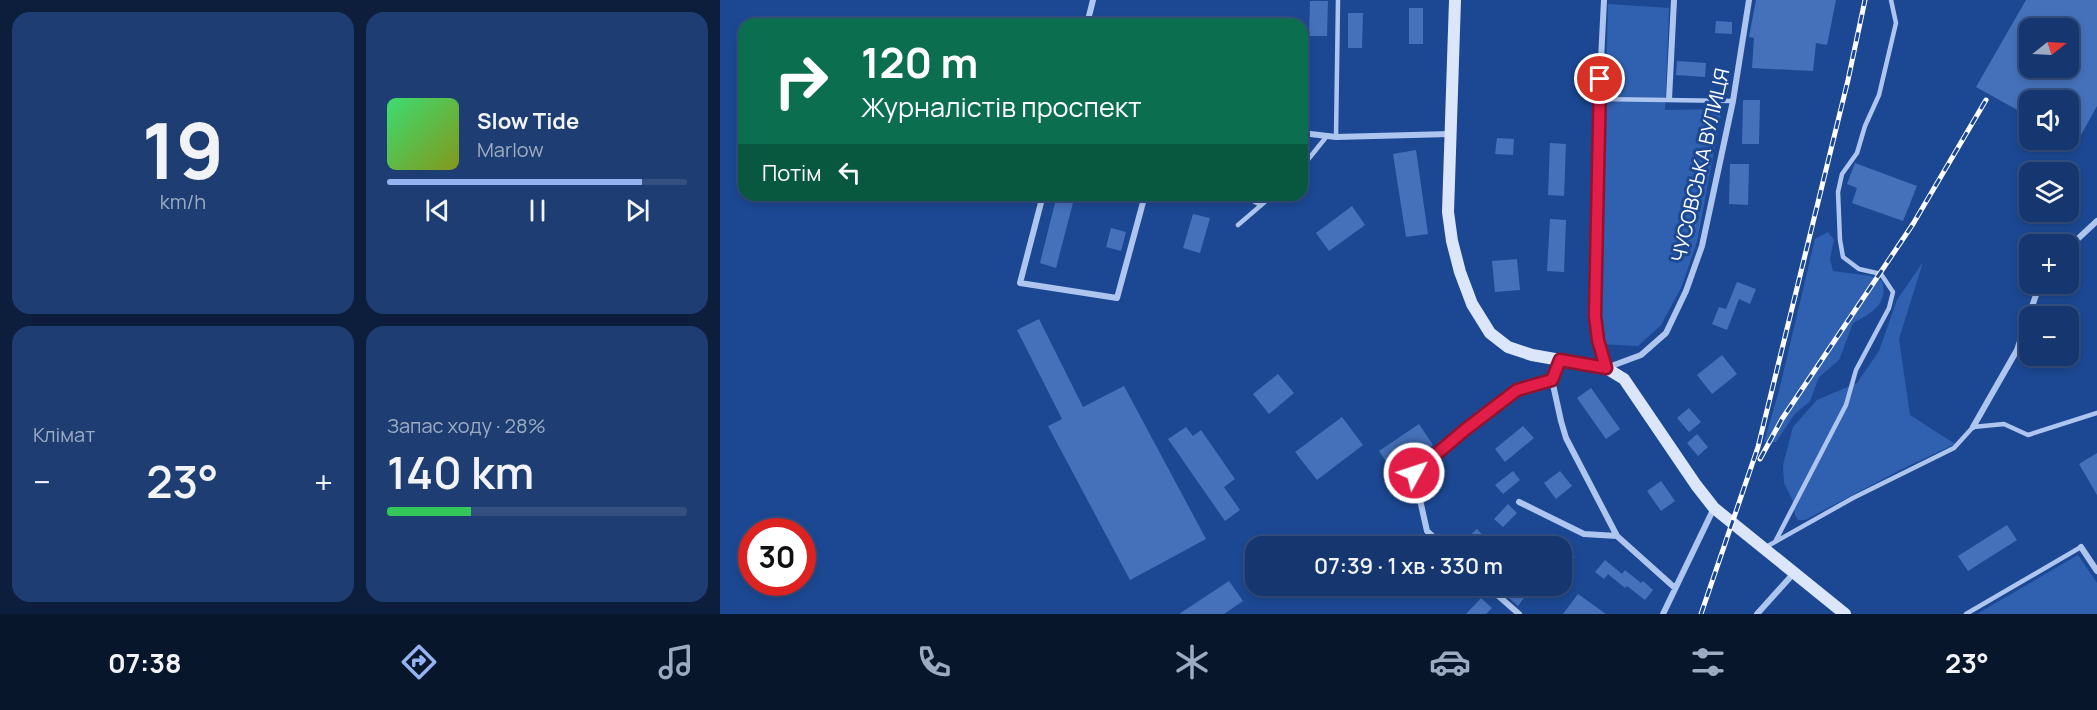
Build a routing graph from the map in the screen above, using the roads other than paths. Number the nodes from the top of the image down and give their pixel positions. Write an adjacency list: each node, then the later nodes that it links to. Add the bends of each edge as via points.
1 (1093, 0): 8 (street)
2 (1338, 0): 15 (lane)
3 (1455, 0): 13 (main road)
4 (1604, 0): 9 (street)
5 (1674, 0): 10 (street)
6 (1749, 0): 11 (street, ЧУСОВСЬКА ВУЛИЦЯ)
7 (1891, 0): 35 (lane, via 1896,23 1879,95 1857,153 1842,174 1838,192 1843,257 1859,269 1881,274 1893,291 1889,308 1856,370 1846,405)
8 (1088, 18)
9 (1599, 99): 10 (lane); 27 (street, via 1595,316)
10 (1668, 99): 11 (lane)
11 (1734, 101): 27 (street, ЧУСОВСЬКА ВУЛИЦЯ, via 1702,246 1666,333 1641,355)
12 (1308, 134): 14 (street)
13 (1451, 134): 15 (street); 26 (main road, via 1448,212 1460,272 1472,304 1490,333 1508,347)
14 (1327, 136): 15 (street); 16 (lane)
15 (1336, 136)
16 (1308, 160)
17 (1041, 201): 18 (street, via 1020,283 1117,298)
18 (1143, 201)
19 (1253, 201): 21 (lane)
20 (1266, 201): 21 (lane)
21 (1261, 205): 23 (lane)
22 (2097, 221): 24 (street)
23 (1238, 225)
24 (2079, 238)
25 (2037, 294): 30 (street, via 2017,350)
26 (1560, 360): 27 (main road); 28 (street)
27 (1606, 368): 32 (main road, via 1624,379)
28 (1552, 380): 33 (street, via 1517,390 1414,473 1427,531); 34 (street, via 1566,438)
29 (2097, 413): 30 (lane, via 2028,435 2004,424)
30 (1973, 427): 35 (lane, via 1954,448)
31 (1519, 502): 34 (street, via 1584,534)
32 (1714, 508): 37 (main road); 40 (street)
33 (1432, 536)
34 (1617, 536): 40 (street)
35 (1776, 540): 37 (lane)
36 (2081, 547): 38 (street); 46 (lane)
37 (1763, 549): 39 (main road)
38 (2097, 571)
39 (1794, 573): 44 (street); 45 (main road)
40 (1675, 588): 43 (street)
41 (1499, 596): 42 (street)
42 (1519, 614)
43 (1664, 614)
44 (1757, 614)
45 (1845, 614)
46 (1966, 614)

